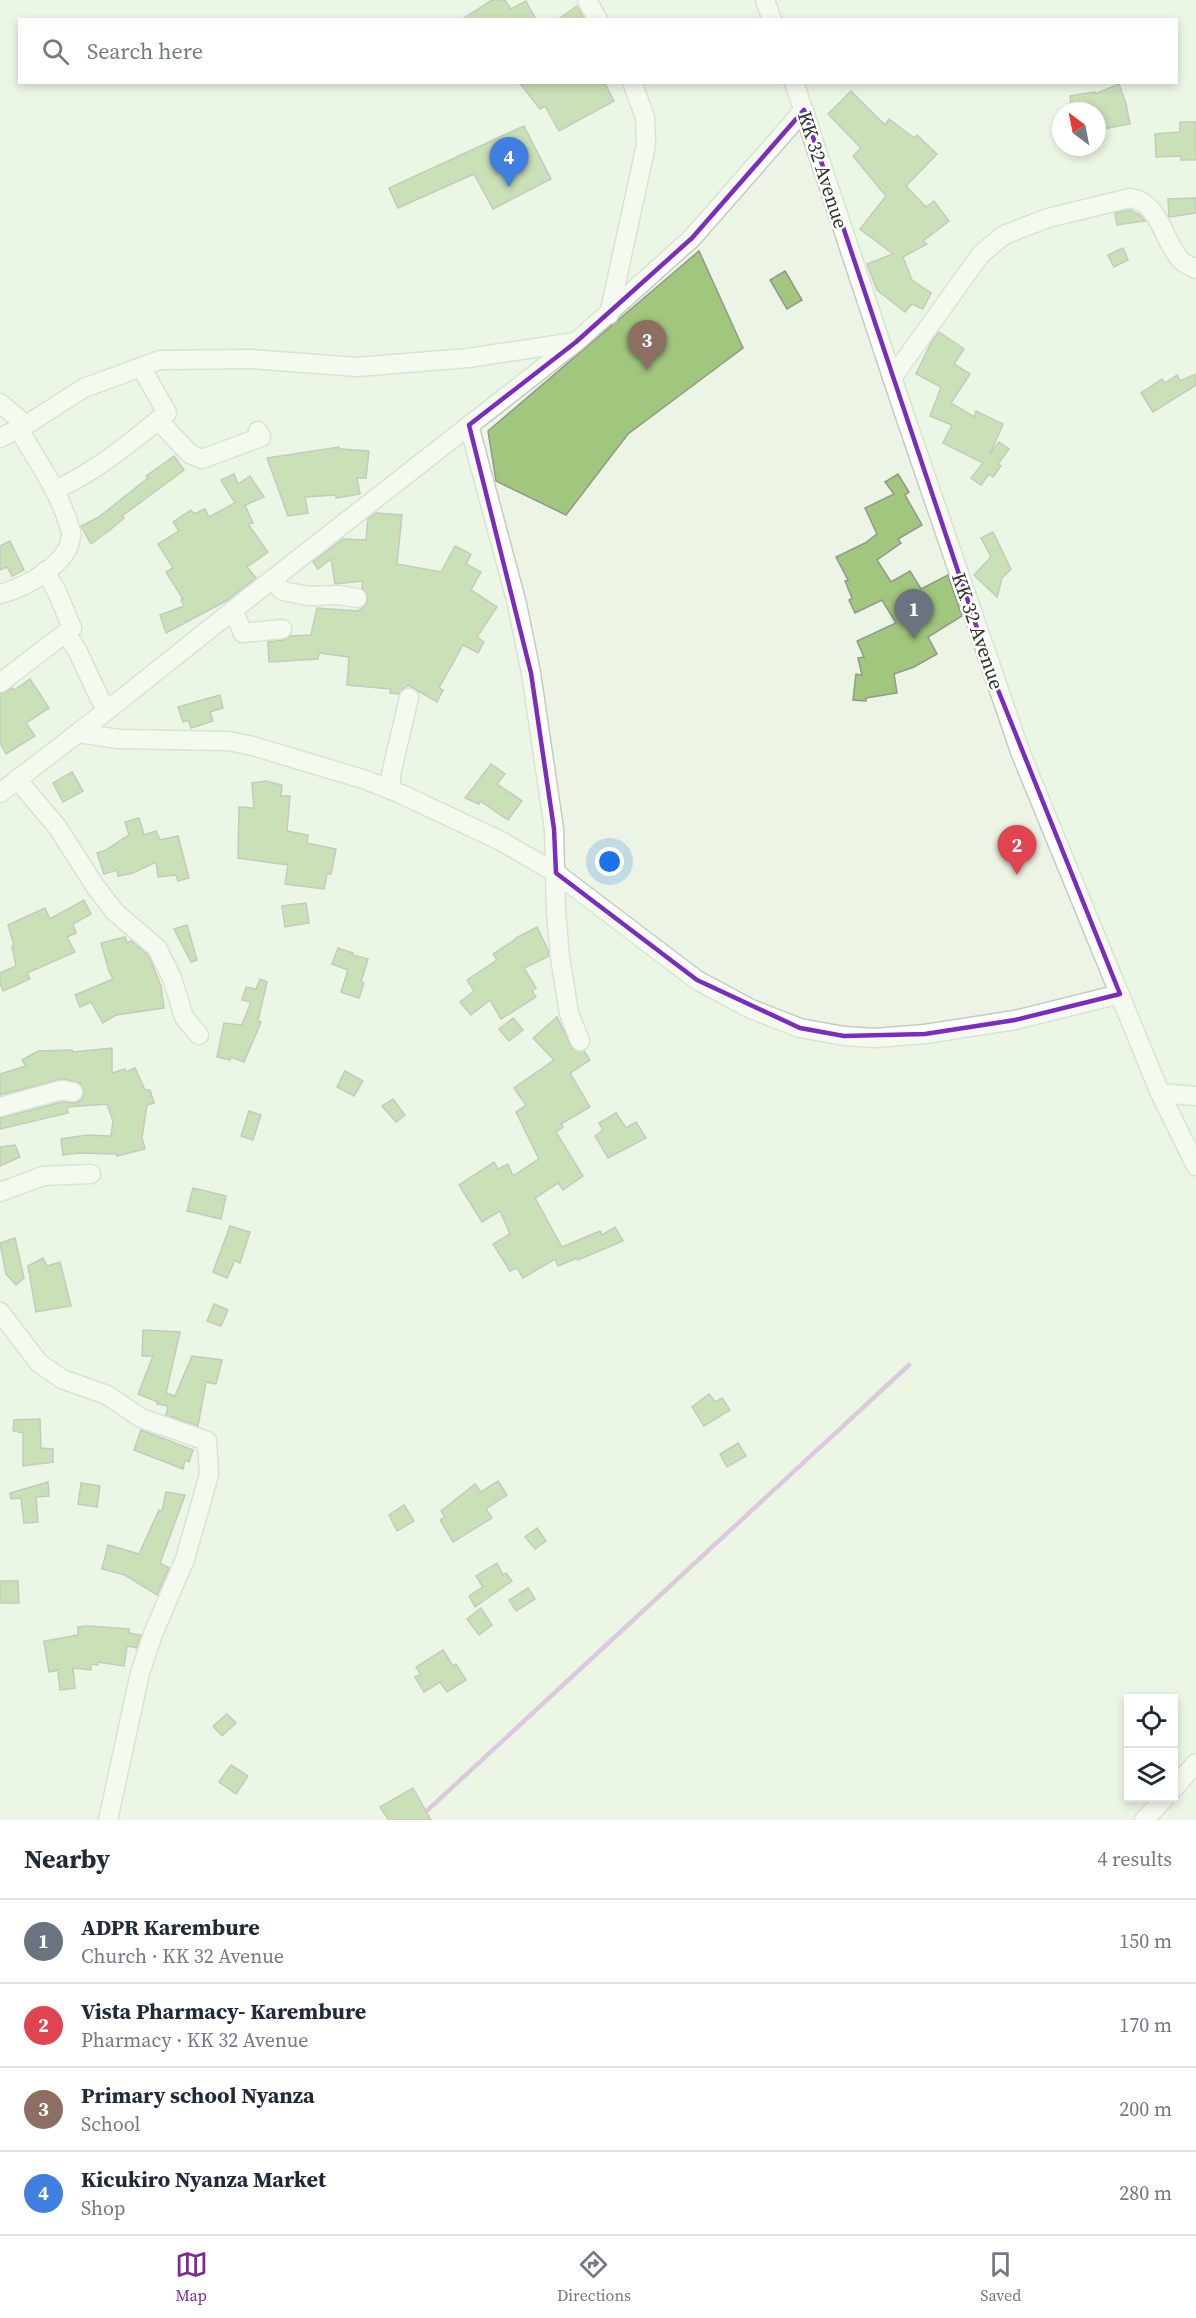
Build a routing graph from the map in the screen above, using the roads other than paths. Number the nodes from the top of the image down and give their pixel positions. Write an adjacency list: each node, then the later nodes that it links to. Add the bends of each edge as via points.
1 (587, 0): 3 (street)
2 (765, 0): 4 (street)
3 (597, 18)
4 (771, 18)
5 (633, 84): 9 (street, via 645,117 646,145)
6 (795, 84): 7 (street, KK 32 Avenue)
7 (804, 110): 9 (street, via 692,238); 12 (street, KK 32 Avenue)
8 (1196, 269): 12 (street, via 1180,260 1162,225 1137,199 1048,218 1004,235 981,254)
9 (609, 315): 10 (street)
10 (576, 342): 11 (street, via 468,358 357,368 251,359 160,360); 15 (street)
11 (141, 367): 14 (street, via 167,413); 16 (street, via 84,388)
12 (892, 378): 35 (street, KK 32 Avenue, via 1021,754)
13 (0, 403): 16 (street)
14 (158, 420): 17 (street, via 190,454 202,459 261,437); 19 (street, via 115,455)
15 (469, 425): 21 (street); 34 (street, via 517,604 531,673 554,829)
16 (22, 426): 18 (street); 19 (street)
17 (258, 431)
18 (0, 438)
19 (55, 490): 20 (street, via 72,535 66,551)
20 (45, 571): 22 (street, via 32,582); 26 (street, via 72,628)
21 (271, 580): 23 (street, via 284,591); 24 (street)
22 (0, 594)
23 (357, 598)
24 (233, 610): 25 (street, via 243,633); 30 (street)
25 (282, 629)
26 (66, 633): 27 (street); 29 (street)
27 (0, 683)
28 (409, 698): 32 (street, via 391,774)
29 (100, 700)
30 (78, 733): 31 (street); 32 (street, via 129,740 228,741)
31 (17, 779): 33 (street); 36 (street, via 57,828 115,912 157,948 172,978 184,1017)
32 (391, 790): 34 (street)
33 (0, 793)
34 (556, 873): 35 (street, via 697,980 751,1009 800,1028 875,1038 925,1034 1015,1020); 37 (street, via 564,985)
35 (1120, 994): 39 (street, KK 32 Avenue)
36 (199, 1035)
37 (580, 1041)
38 (73, 1092): 41 (street, via 61,1089)
39 (1161, 1093): 40 (street); 42 (street, KK 32 Avenue)
40 (1196, 1096)
41 (0, 1107)
42 (1196, 1166)
43 (91, 1174): 44 (street, via 43,1176)
44 (0, 1192)
45 (0, 1312): 49 (street, via 39,1363 62,1379 106,1395 141,1418 207,1441 209,1475 184,1558 140,1672)
46 (1196, 1763): 47 (street)
47 (1178, 1783)
48 (1160, 1802): 50 (street)
49 (108, 1820)
50 (1144, 1820)

